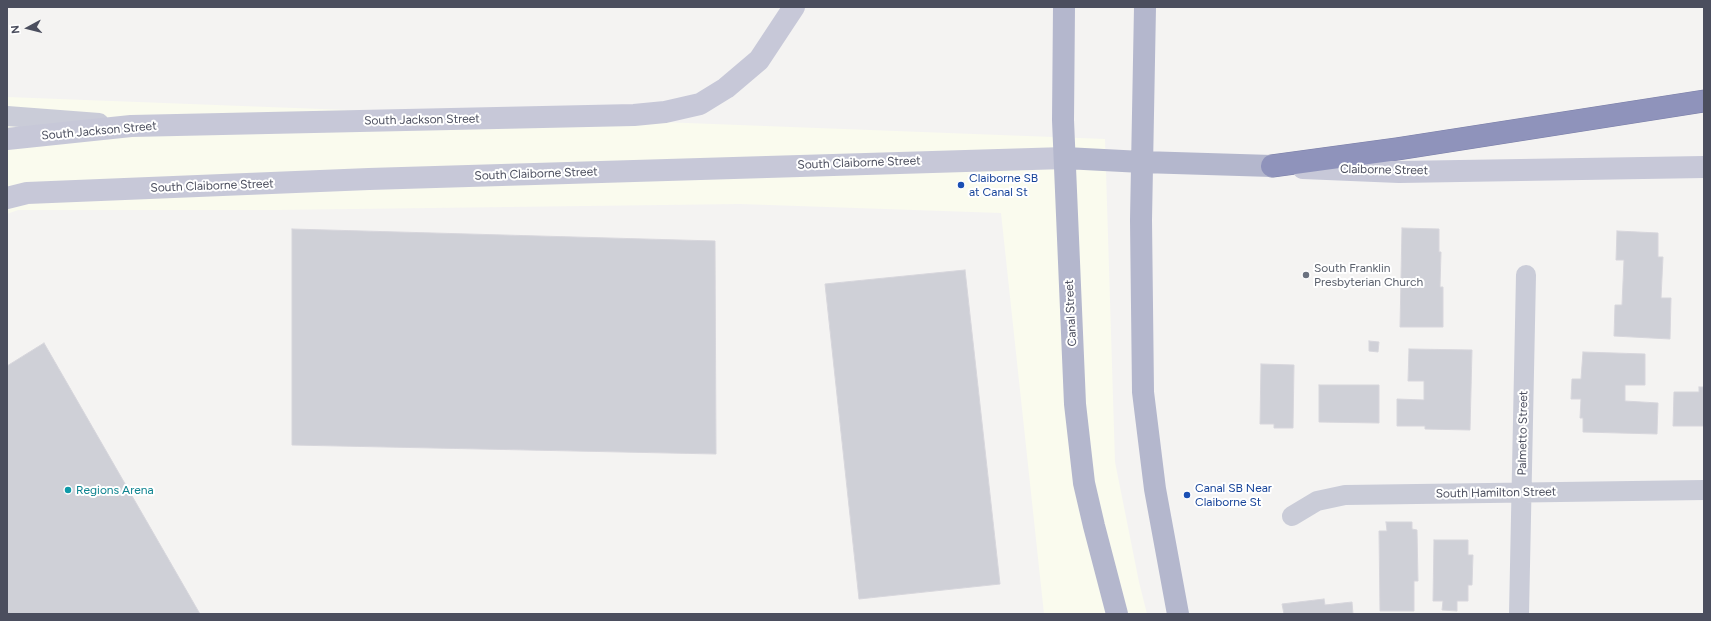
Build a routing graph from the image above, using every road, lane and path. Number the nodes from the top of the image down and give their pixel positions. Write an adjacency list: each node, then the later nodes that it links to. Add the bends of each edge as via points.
1 (794, 7): 6 (street, South Jackson Street, via 759,60 726,88 700,104 665,112 634,115)
2 (1064, 7): 8 (main road, Canal Street)
3 (1145, 7): 9 (main road)
4 (1704, 101): 10 (highway)
5 (7, 116): 6 (street)
6 (131, 126): 7 (street, South Jackson Street)
7 (7, 139)
8 (1065, 158): 9 (main road, Claiborne Street); 12 (street, South Claiborne Street, via 377,179); 18 (main road, Canal Street, via 1075,404 1079,441 1084,483)
9 (1142, 162): 10 (main road, Claiborne Street); 17 (main road, via 1143,392 1155,489)
10 (1272, 166): 11 (street, Claiborne Street, via 1399,172)
11 (1704, 168)
12 (14, 194)
13 (1526, 275): 15 (street, Palmetto Street)
14 (1704, 490): 15 (street, South Hamilton Street)
15 (1521, 493): 16 (street, South Hamilton Street, via 1345,495 1317,501); 19 (street, Palmetto Street)
16 (1292, 516)
17 (1175, 608)
18 (1117, 614)
19 (1519, 614)

